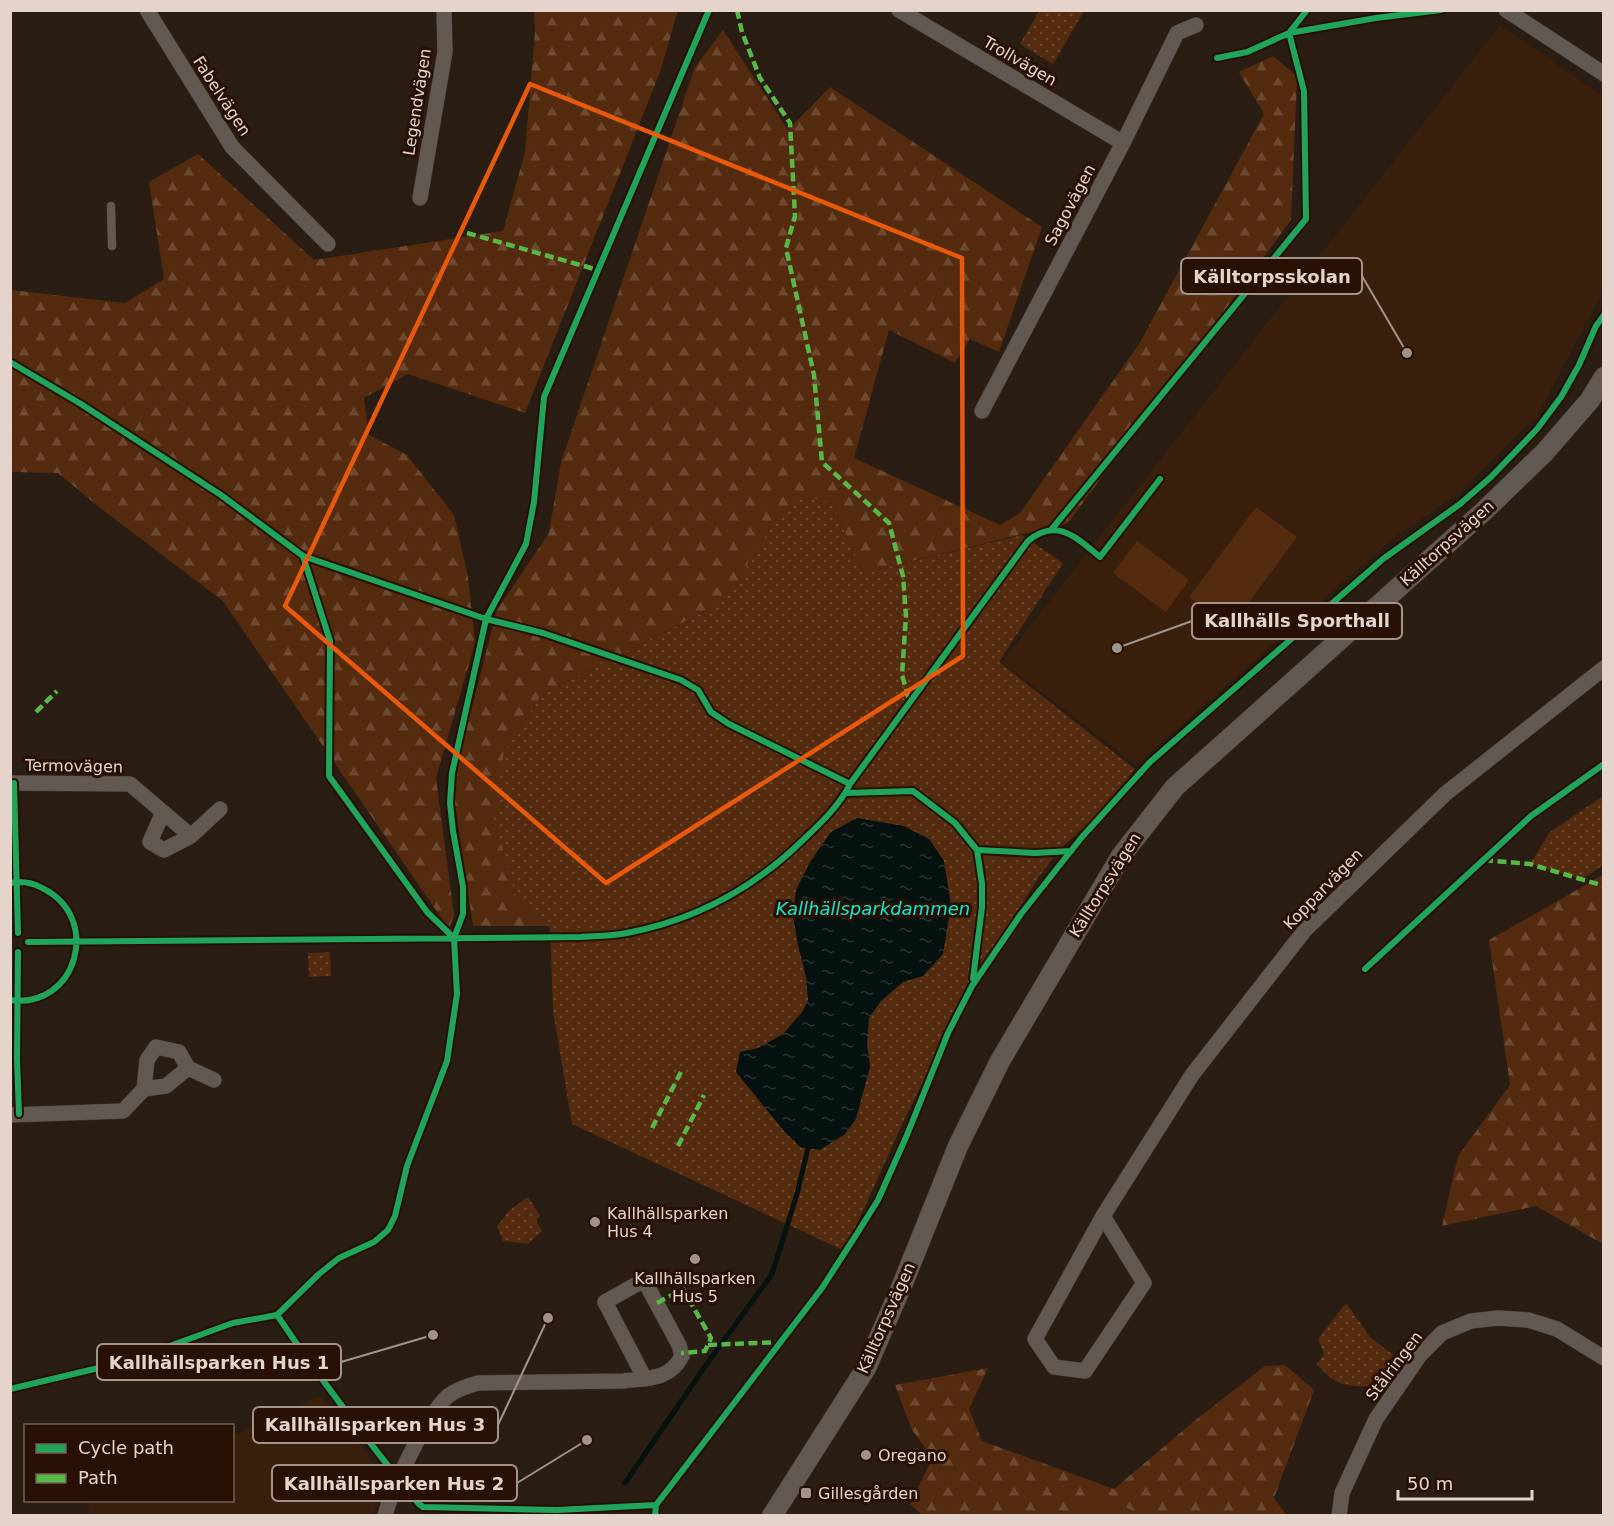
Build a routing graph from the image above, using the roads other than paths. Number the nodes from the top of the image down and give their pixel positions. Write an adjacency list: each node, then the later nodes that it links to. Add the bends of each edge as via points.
1 (147, 10): 10 (street, Fabelvägen, via 232,147)
2 (444, 10): 8 (street, Legendvägen, via 445,52)
3 (899, 10): 7 (street, Trollvägen)
4 (1506, 10): 6 (street)
5 (1196, 25): 7 (street, Sagovägen, via 1177,33)
6 (1604, 74)
7 (1124, 142): 13 (street, Sagovägen)
8 (420, 198)
9 (111, 206): 11 (lane)
10 (328, 244)
11 (112, 246)
12 (1604, 377): 27 (street, Källtorpsvägen, via 1590,400 1545,452 1175,787 1121,856 1000,1061 958,1146 866,1368)
13 (982, 411)
14 (1604, 668): 23 (street, Kopparvägen, via 1445,794 1305,930 1192,1075)
15 (10, 783): 17 (street, Termovägen, via 130,784)
16 (220, 809): 18 (street)
17 (163, 812): 18 (street, Termovägen); 18 (street, via 150,842 164,850)
18 (192, 836)
19 (188, 1068): 20 (street); 21 (street, via 166,1086); 21 (street, via 179,1052 156,1047 147,1060)
20 (214, 1080)
21 (144, 1089): 22 (street, via 123,1111)
22 (10, 1115)
23 (1103, 1216): 23 (street, Kopparvägen, via 1035,1339 1054,1367 1085,1371 1144,1283)
24 (1604, 1358): 28 (street, Stålringen, via 1557,1329 1528,1320 1471,1321 1442,1333 1420,1355 1376,1419 1342,1493)
25 (645, 1378): 25 (street, via 605,1302 644,1280 682,1356 677,1367 666,1375); 26 (street, via 478,1383 461,1388 435,1411 394,1486)
26 (385, 1515)
27 (772, 1515)
28 (1339, 1515)

